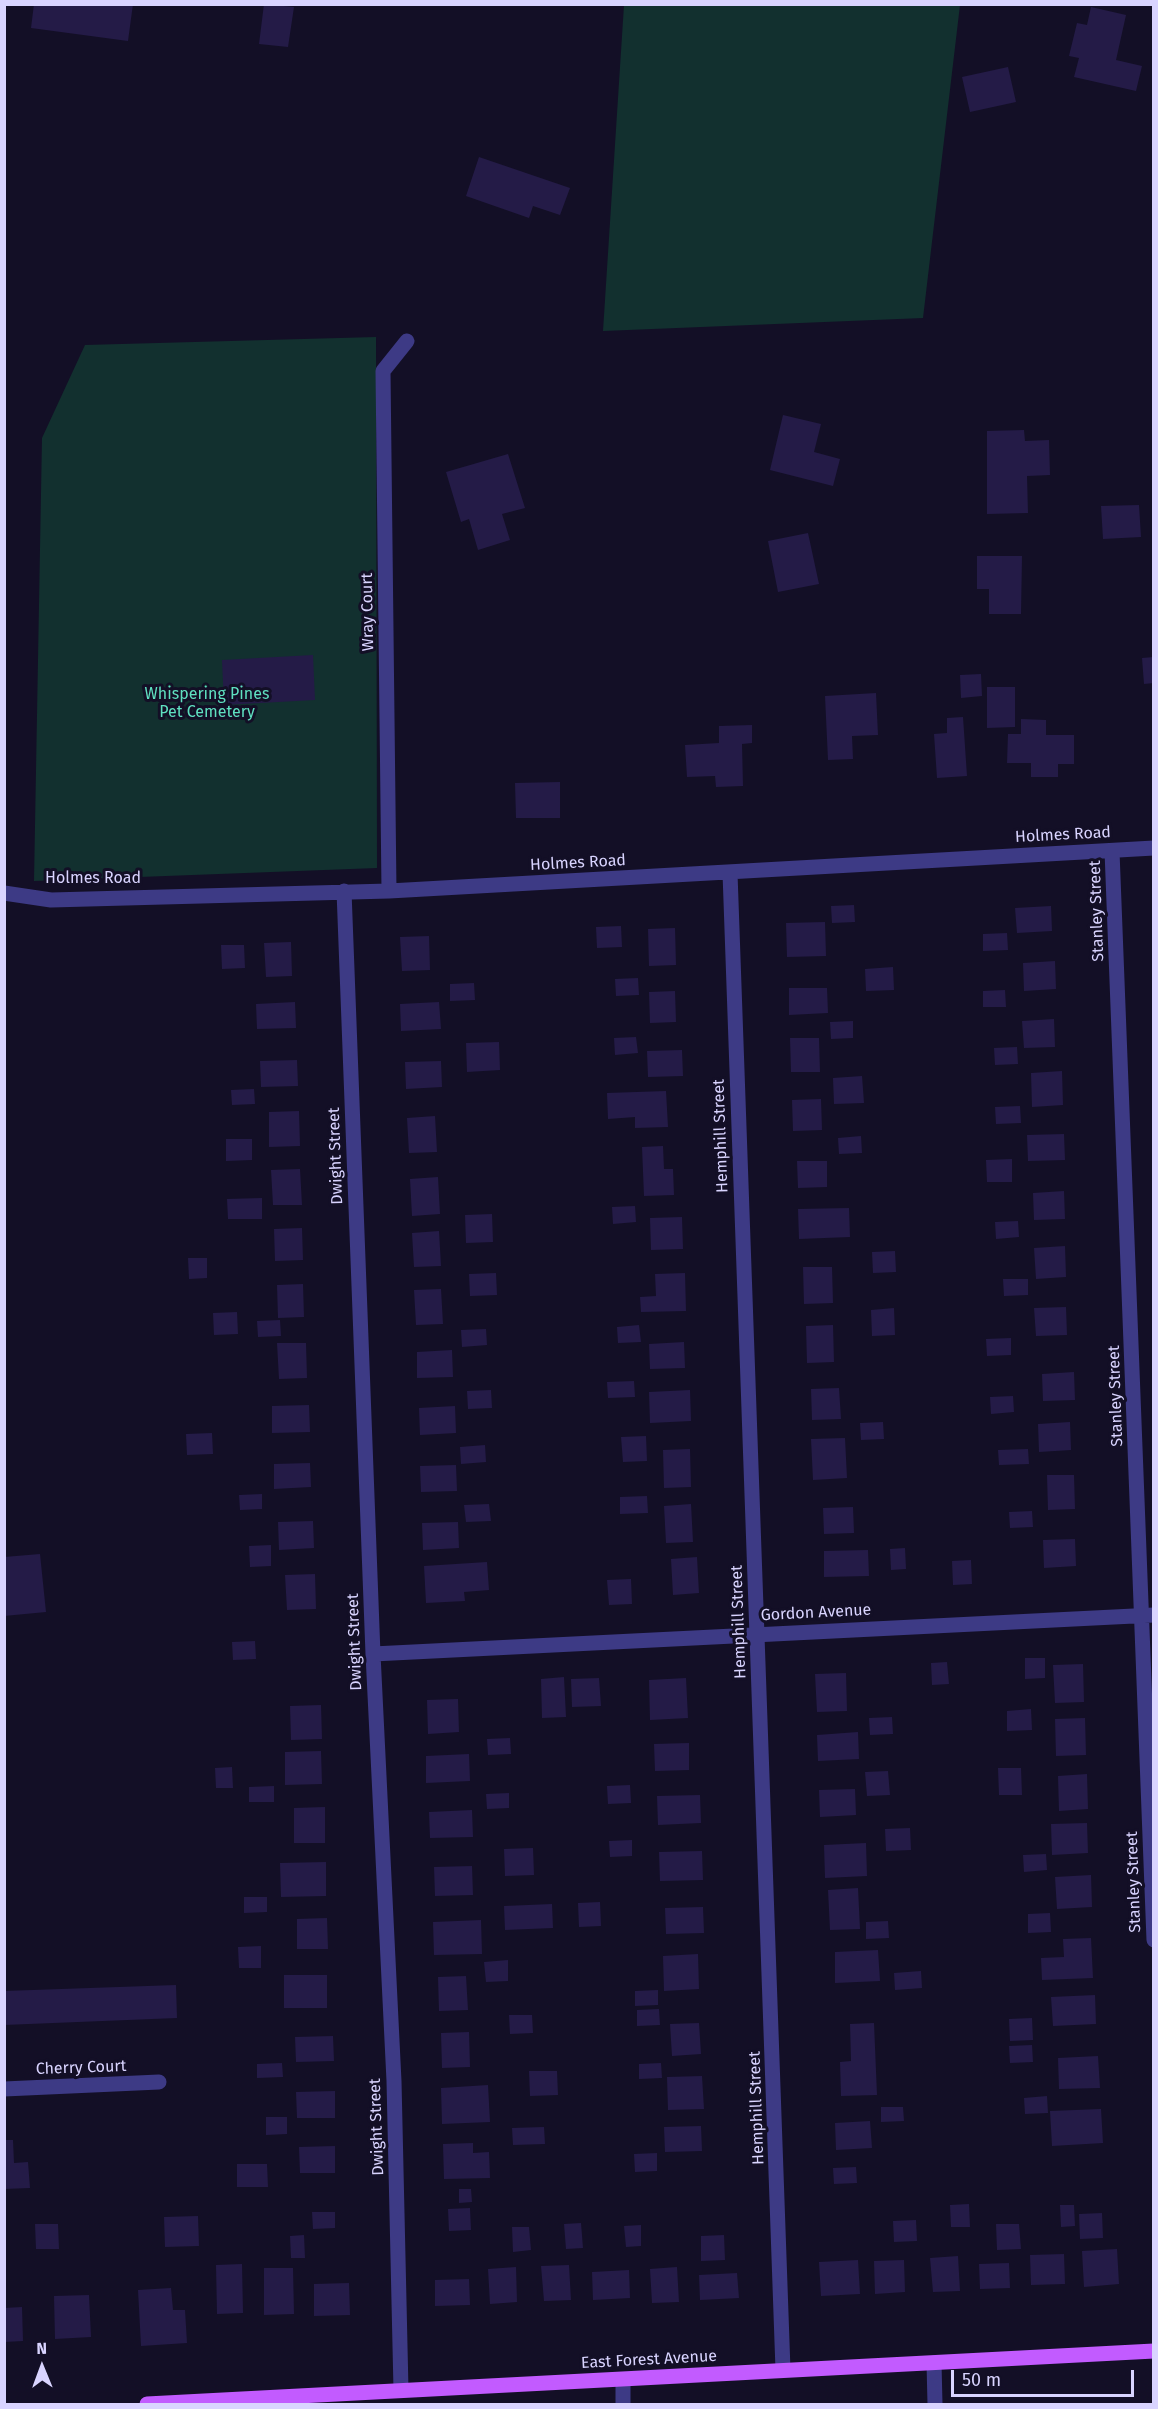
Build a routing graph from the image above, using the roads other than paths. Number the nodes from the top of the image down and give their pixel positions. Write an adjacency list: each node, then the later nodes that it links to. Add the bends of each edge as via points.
1 (407, 341): 6 (street, Wray Court, via 384,371)
2 (1154, 848): 3 (street, Holmes Road)
3 (1112, 851): 4 (street, Holmes Road); 8 (street, Stanley Street)
4 (730, 873): 6 (street, Holmes Road); 9 (street, Hemphill Street)
5 (344, 891): 6 (street, Holmes Road); 7 (street, Holmes Road, via 51,900); 10 (street, Dwight Street)
6 (389, 891)
7 (4, 893)
8 (1148, 1616): 9 (street, Gordon Avenue); 11 (street, Stanley Street)
9 (758, 1634): 10 (street, Gordon Avenue); 17 (street, Hemphill Street)
10 (373, 1654): 19 (street, Dwight Street, via 394,2081)
11 (1152, 1875): 12 (street, Stanley Street)
12 (1154, 1940)
13 (159, 2082): 14 (street, Cherry Court)
14 (4, 2089)
15 (1154, 2351): 16 (main road, East Forest Avenue)
16 (934, 2363): 17 (main road, East Forest Avenue); 23 (street)
17 (783, 2370): 18 (main road, East Forest Avenue)
18 (623, 2380): 19 (main road, East Forest Avenue); 22 (street)
19 (401, 2390): 21 (main road, East Forest Avenue)
20 (147, 2404): 21 (main road, East Forest Avenue)
21 (157, 2404)
22 (623, 2404)
23 (935, 2404)

